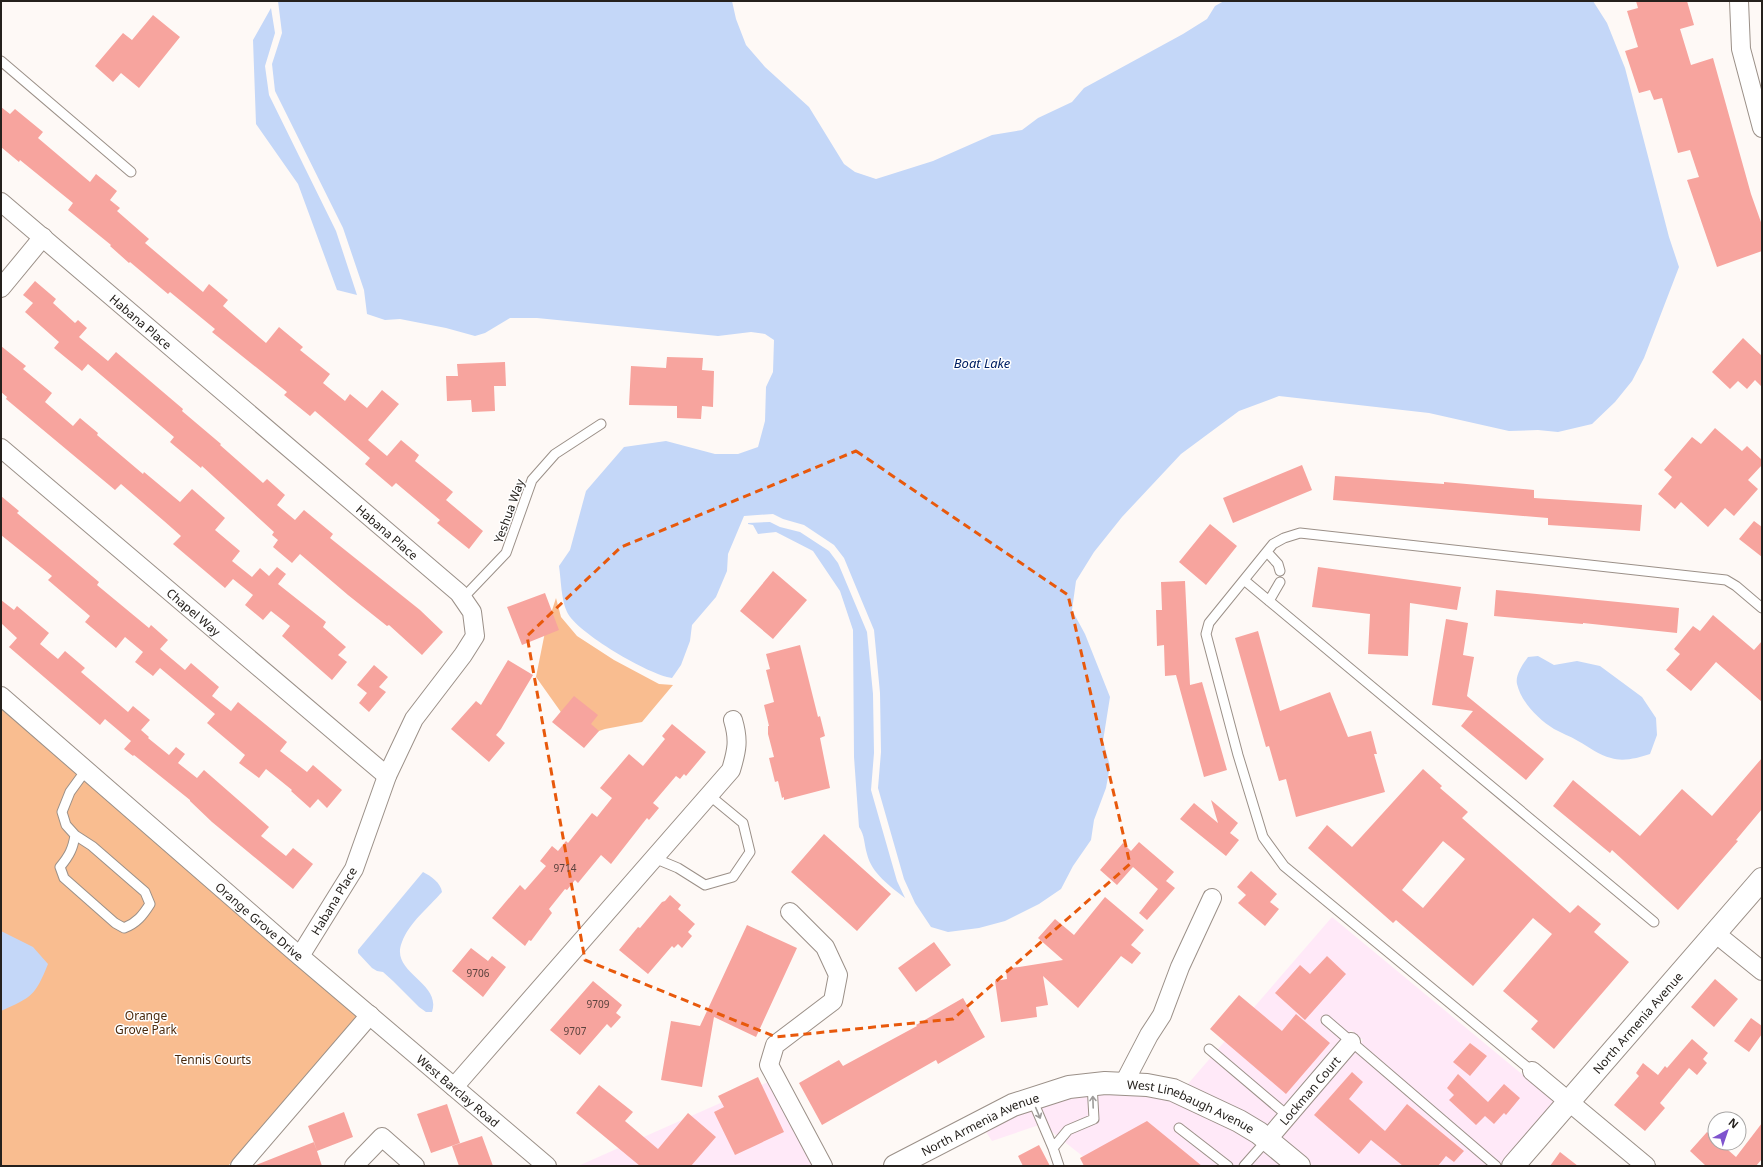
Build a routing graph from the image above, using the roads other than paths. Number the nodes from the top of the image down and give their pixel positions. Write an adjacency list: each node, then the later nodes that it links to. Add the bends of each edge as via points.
1 (1739, 1): 3 (street, via 1741,49)
2 (1, 62): 4 (lane)
3 (1762, 128)
4 (130, 172)
5 (1, 202): 6 (street, Habana Place)
6 (43, 237): 7 (street); 14 (street, Habana Place)
7 (1, 288)
8 (601, 424): 14 (lane, Yeshua Way, via 555,454 532,480 506,553)
9 (1, 448): 20 (street, Chapel Way)
10 (1267, 552): 11 (lane, via 1278,564); 12 (lane); 16 (lane, via 1273,544 1300,533 1693,576 1726,580)
11 (1280, 571)
12 (1244, 580): 15 (lane); 35 (lane, via 1209,623 1206,634 1263,837 1284,866)
13 (1280, 582): 15 (lane)
14 (463, 598): 20 (street, Habana Place, via 472,612 475,636 464,656 414,719)
15 (1270, 601): 27 (lane)
16 (1762, 608)
17 (1, 696): 19 (street, Orange Grove Drive)
18 (733, 720): 21 (street, via 737,732 737,750 731,770)
19 (86, 770): 22 (lane, via 70,792 62,812 66,825); 29 (street, Orange Grove Drive)
20 (387, 776): 29 (street, Habana Place, via 354,869)
21 (709, 795): 23 (street); 23 (lane, via 743,823 750,852 734,877 705,885 678,868)
22 (75, 835): 22 (lane, via 92,846 145,892 150,904 134,924 124,928 115,923 64,878 60,867 69,856)
23 (654, 858): 38 (street)
24 (1762, 878): 28 (main road, North Armenia Avenue)
25 (1212, 898): 36 (street, via 1180,967 1162,1015 1149,1034)
26 (790, 912): 51 (street, via 825,947 838,975 833,1001 775,1045 769,1065)
27 (1654, 922)
28 (1716, 933): 30 (street); 41 (main road, North Armenia Avenue)
29 (300, 956): 31 (street, Orange Grove Drive)
30 (1762, 971)
31 (370, 1015): 38 (street, West Barclay Road); 47 (street)
32 (1326, 1020): 33 (lane)
33 (1351, 1042): 42 (street, Lockman Court); 56 (lane)
34 (1209, 1049): 42 (lane)
35 (1532, 1071): 41 (street)
36 (1124, 1083): 37 (main road, West Linebaugh Avenue); 44 (main road, West Linebaugh Avenue, via 1173,1090 1239,1121)
37 (1092, 1084): 39 (main road, West Linebaugh Avenue); 45 (lane, one-way to 37, via 1068,1130 1094,1119)
38 (454, 1087): 50 (street, West Barclay Road)
39 (1068, 1087): 40 (main road, North Armenia Avenue)
40 (1032, 1099): 45 (lane, one-way to 45); 52 (main road, North Armenia Avenue, via 1013,1105)
41 (1570, 1102): 57 (main road, North Armenia Avenue); 58 (street)
42 (1288, 1116): 44 (street, Lockman Court)
43 (1179, 1128): 54 (lane)
44 (1268, 1139): 46 (main road, West Linebaugh Avenue); 55 (lane)
45 (1053, 1148): 53 (lane)
46 (1292, 1164)
47 (240, 1166)
48 (354, 1166): 49 (street, via 382,1137)
49 (415, 1166)
50 (547, 1166)
51 (823, 1166)
52 (895, 1166)
53 (1059, 1166)
54 (1228, 1166)
55 (1244, 1166)
56 (1496, 1166)
57 (1514, 1166)
58 (1646, 1166)

